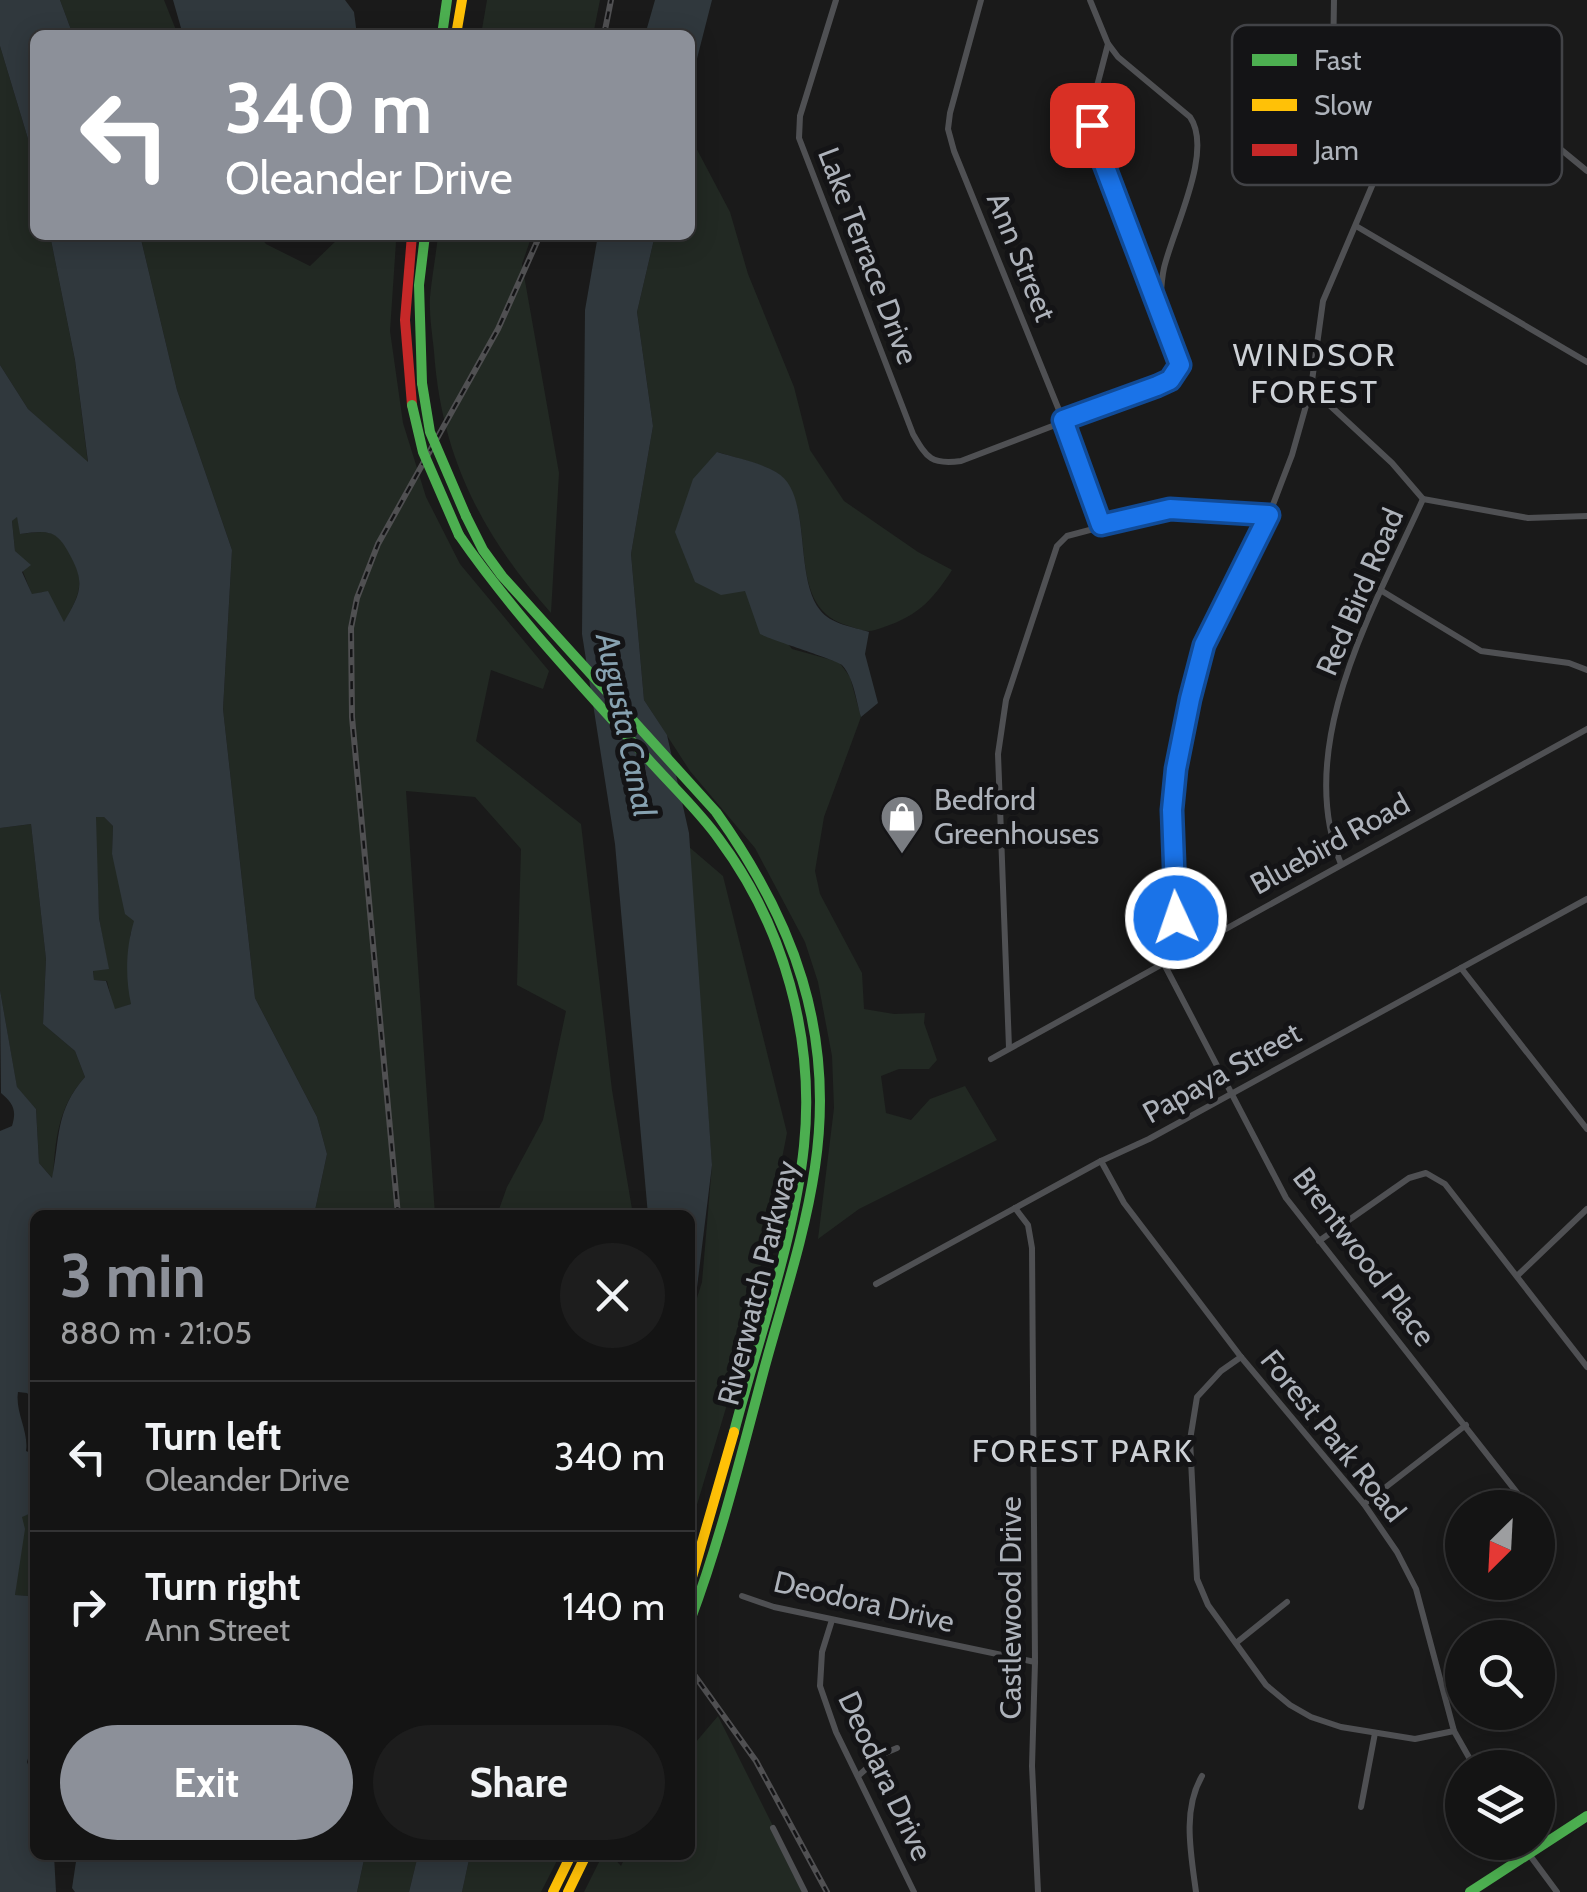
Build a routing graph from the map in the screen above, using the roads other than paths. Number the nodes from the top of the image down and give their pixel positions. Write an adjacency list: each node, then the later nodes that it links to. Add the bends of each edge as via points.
1 (447, 0): 8 (main road)
2 (462, 0): 9 (main road)
3 (836, 0): 20 (street, Lake Terrace Drive, via 799,138 913,434 934,462 960,461)
4 (980, 0): 20 (street, Ann Street, via 948,129)
5 (1090, 0): 10 (street)
6 (1334, 0): 7 (street)
7 (1334, 25)
8 (443, 30)
9 (457, 30)
10 (1108, 44): 17 (street, via 1091,109 1094,138); 17 (street, via 1197,126 1198,157 1164,270)
11 (1562, 150): 12 (street)
12 (1587, 171)
13 (1373, 185): 14 (street)
14 (1356, 226): 18 (street); 19 (street, via 1322,301)
15 (412, 240): 48 (main road, Riverwatch Parkway, bridge, via 405,353 412,405 423,452 459,535 498,592 746,874 782,956 802,1033 804,1146 790,1218)
16 (424, 240): 51 (main road, Riverwatch Parkway, bridge, via 419,285 430,432 483,550 716,812 760,871 790,938 812,1014 820,1084 816,1165)
17 (1160, 309): 20 (street, via 1180,365 1170,380)
18 (1587, 362)
19 (1311, 388): 21 (street); 22 (street)
20 (1063, 420): 24 (street, Ann Street)
21 (1424, 499): 23 (street, Red Bird Road, via 1528,518); 25 (street, Red Bird Road)
22 (1269, 515): 24 (street, via 1170,509); 30 (street, via 1204,645 1190,699 1172,810)
23 (1587, 516)
24 (1101, 525): 33 (street, via 1057,546 1006,700 998,754)
25 (1382, 592): 26 (street, via 1481,651); 28 (street, Red Bird Road, via 1344,680 1328,758 1326,819)
26 (1587, 670)
27 (1587, 730): 28 (street, Bluebird Road)
28 (1341, 864): 30 (street, Bluebird Road)
29 (1587, 899): 32 (street, Papaya Street)
30 (1178, 954): 31 (street, Bluebird Road)
31 (1163, 962): 33 (street, Bluebird Road); 35 (street, Brentwood Place)
32 (1461, 968): 35 (street, Papaya Street); 36 (street)
33 (1009, 1048): 34 (street, Bluebird Road)
34 (991, 1059)
35 (1231, 1094): 37 (street, Papaya Street); 40 (street, Brentwood Place, via 1286,1198)
36 (1587, 1129)
37 (1101, 1161): 38 (street, Papaya Street); 43 (street, Forest Park Road)
38 (1016, 1208): 42 (street, Papaya Street); 54 (street, Castlewood Drive, via 1032,1248)
39 (1587, 1209): 41 (street)
40 (1319, 1241): 41 (street, via 1426,1173 1445,1184); 45 (street, Brentwood Place)
41 (1516, 1276): 44 (street)
42 (876, 1284)
43 (1240, 1357): 47 (street, Forest Park Road); 53 (street, via 1196,1398 1190,1440 1196,1579)
44 (1587, 1368)
45 (1466, 1425): 46 (street, Brentwood Place); 47 (street)
46 (1515, 1490)
47 (1364, 1504): 55 (street, Forest Park Road, via 1416,1588)
48 (695, 1569)
49 (742, 1596): 52 (street, Deodora Drive)
50 (1287, 1602): 53 (street)
51 (695, 1607)
52 (832, 1620): 54 (street, Deodora Drive); 59 (street, Deodara Drive, via 820,1686)
53 (1236, 1643): 56 (street, via 1290,1705)
54 (1035, 1662): 73 (street, Castlewood Drive)
55 (1454, 1731): 56 (street, via 1414,1739); 58 (street, Forest Park Road)
56 (1374, 1733): 61 (street)
57 (897, 1748): 59 (street)
58 (1465, 1750)
59 (858, 1776): 72 (street, Deodara Drive)
60 (1202, 1776): 74 (street, via 1190,1813)
61 (1361, 1807)
62 (1587, 1816): 64 (main road)
63 (773, 1828): 71 (street)
64 (1555, 1837)
65 (569, 1860): 69 (main road)
66 (584, 1860): 70 (main road)
67 (1519, 1860): 75 (main road)
68 (1535, 1860): 76 (street)
69 (553, 1892)
70 (568, 1892)
71 (805, 1892)
72 (914, 1892)
73 (1038, 1892)
74 (1196, 1892)
75 (1470, 1892)
76 (1557, 1892)

